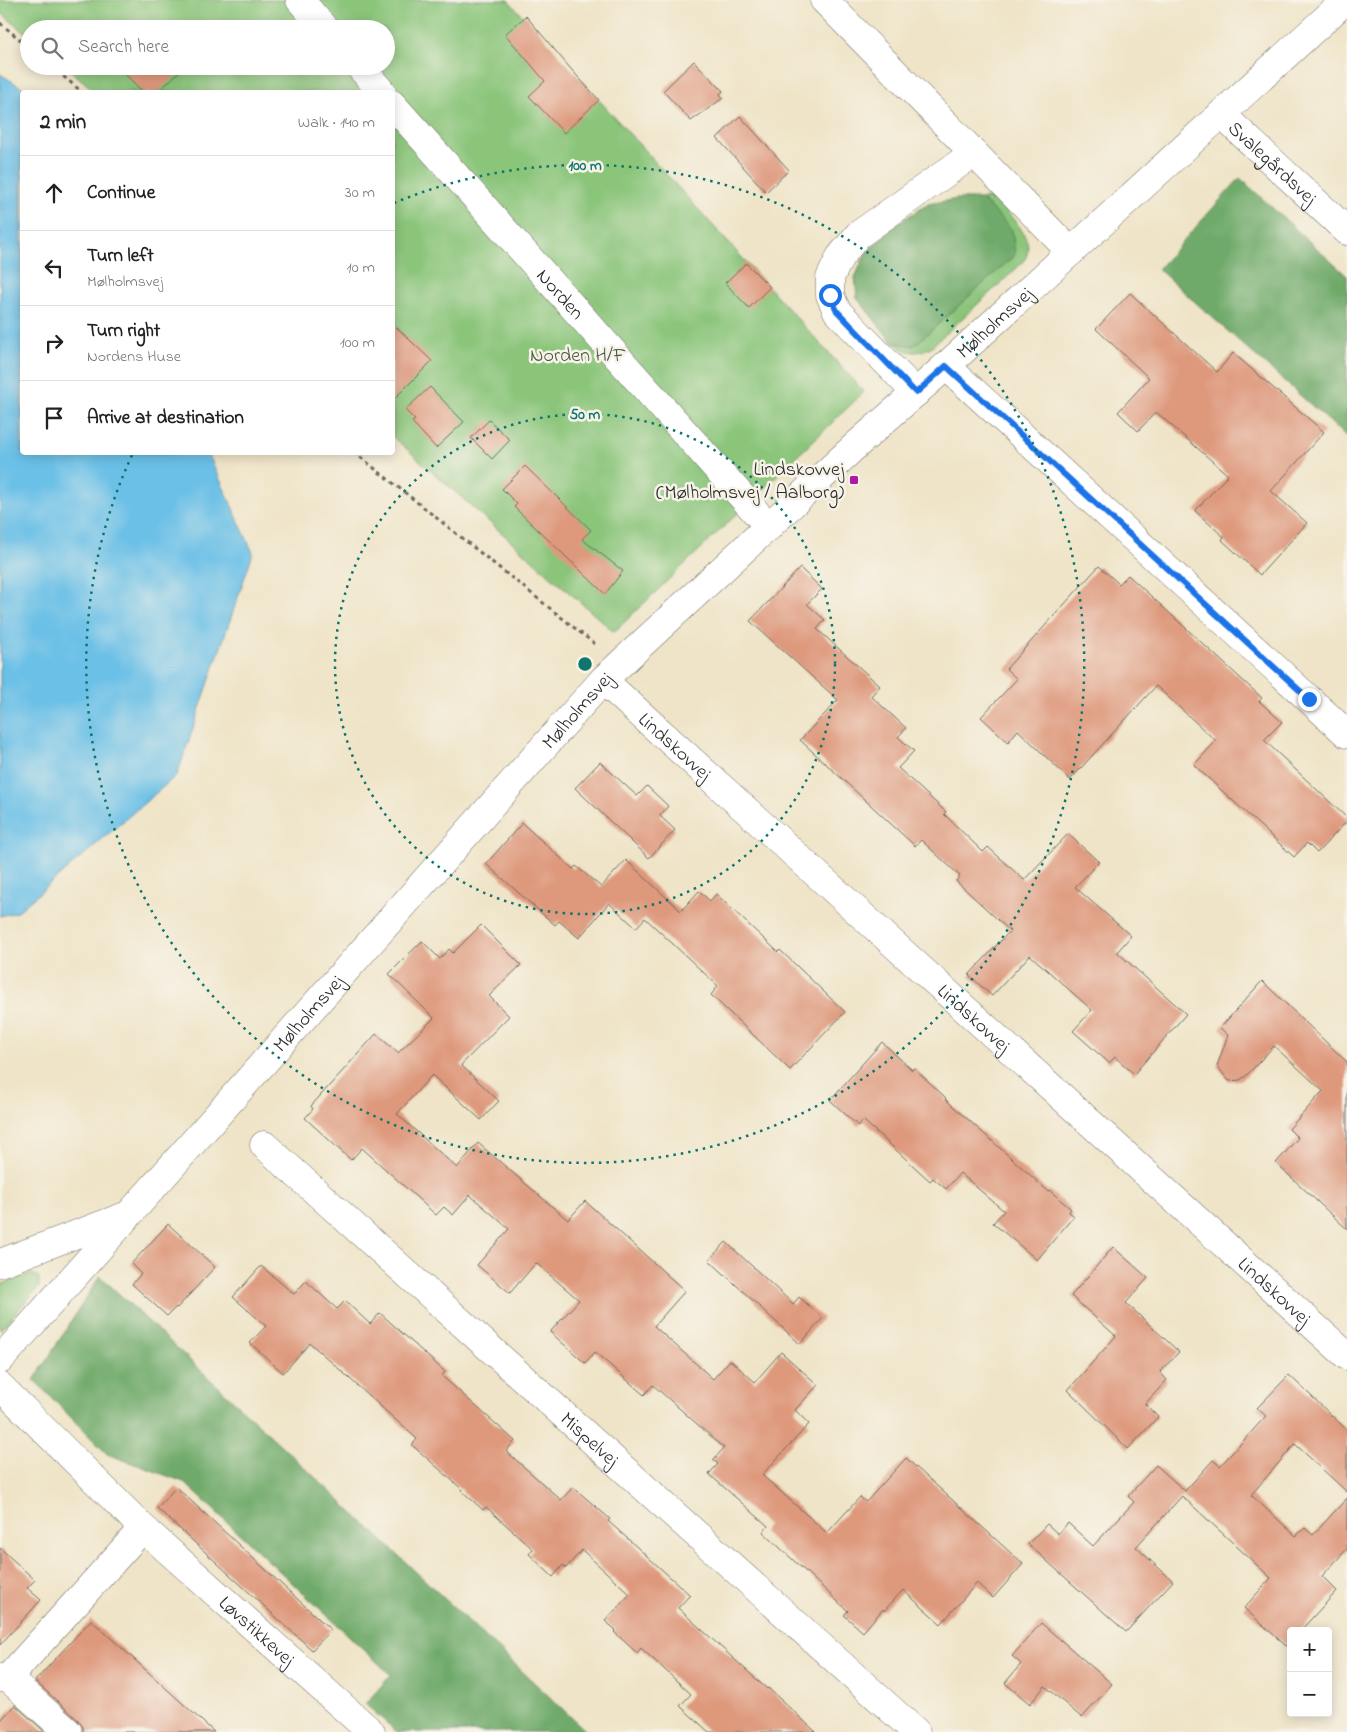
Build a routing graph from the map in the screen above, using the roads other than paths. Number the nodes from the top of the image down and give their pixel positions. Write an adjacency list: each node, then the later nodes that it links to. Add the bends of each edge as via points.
1 (300, 0): 4 (street)
2 (824, 0): 9 (street)
3 (1346, 0): 8 (street, Mølholmsvej)
4 (317, 20)
5 (367, 75): 6 (street)
6 (380, 90)
7 (395, 107): 14 (street, Norden)
8 (1221, 114): 10 (street, Svalegårdsvej); 11 (street, Mølholmsvej)
9 (974, 153): 11 (street); 13 (street, via 858,236 840,257 830,278 830,295 837,311)
10 (1347, 232)
11 (1071, 252): 12 (street, Mølholmsvej)
12 (946, 366): 13 (street, Mølholmsvej); 16 (street)
13 (916, 393): 14 (street, Mølholmsvej)
14 (769, 527): 15 (street, Mølholmsvej)
15 (612, 673): 18 (street, Mølholmsvej); 20 (street, Lindskovvej)
16 (1347, 734)
17 (264, 1145): 27 (street, Mispelvej)
18 (129, 1214): 19 (street, Mølholmsvej); 21 (street, Mølholmsvej)
19 (0, 1263)
20 (1347, 1356)
21 (0, 1360)
22 (0, 1386): 23 (street, Løvstikkevej)
23 (143, 1528): 24 (street); 26 (street, Løvstikkevej)
24 (4, 1678): 25 (street)
25 (68, 1732)
26 (371, 1732)
27 (916, 1732)

